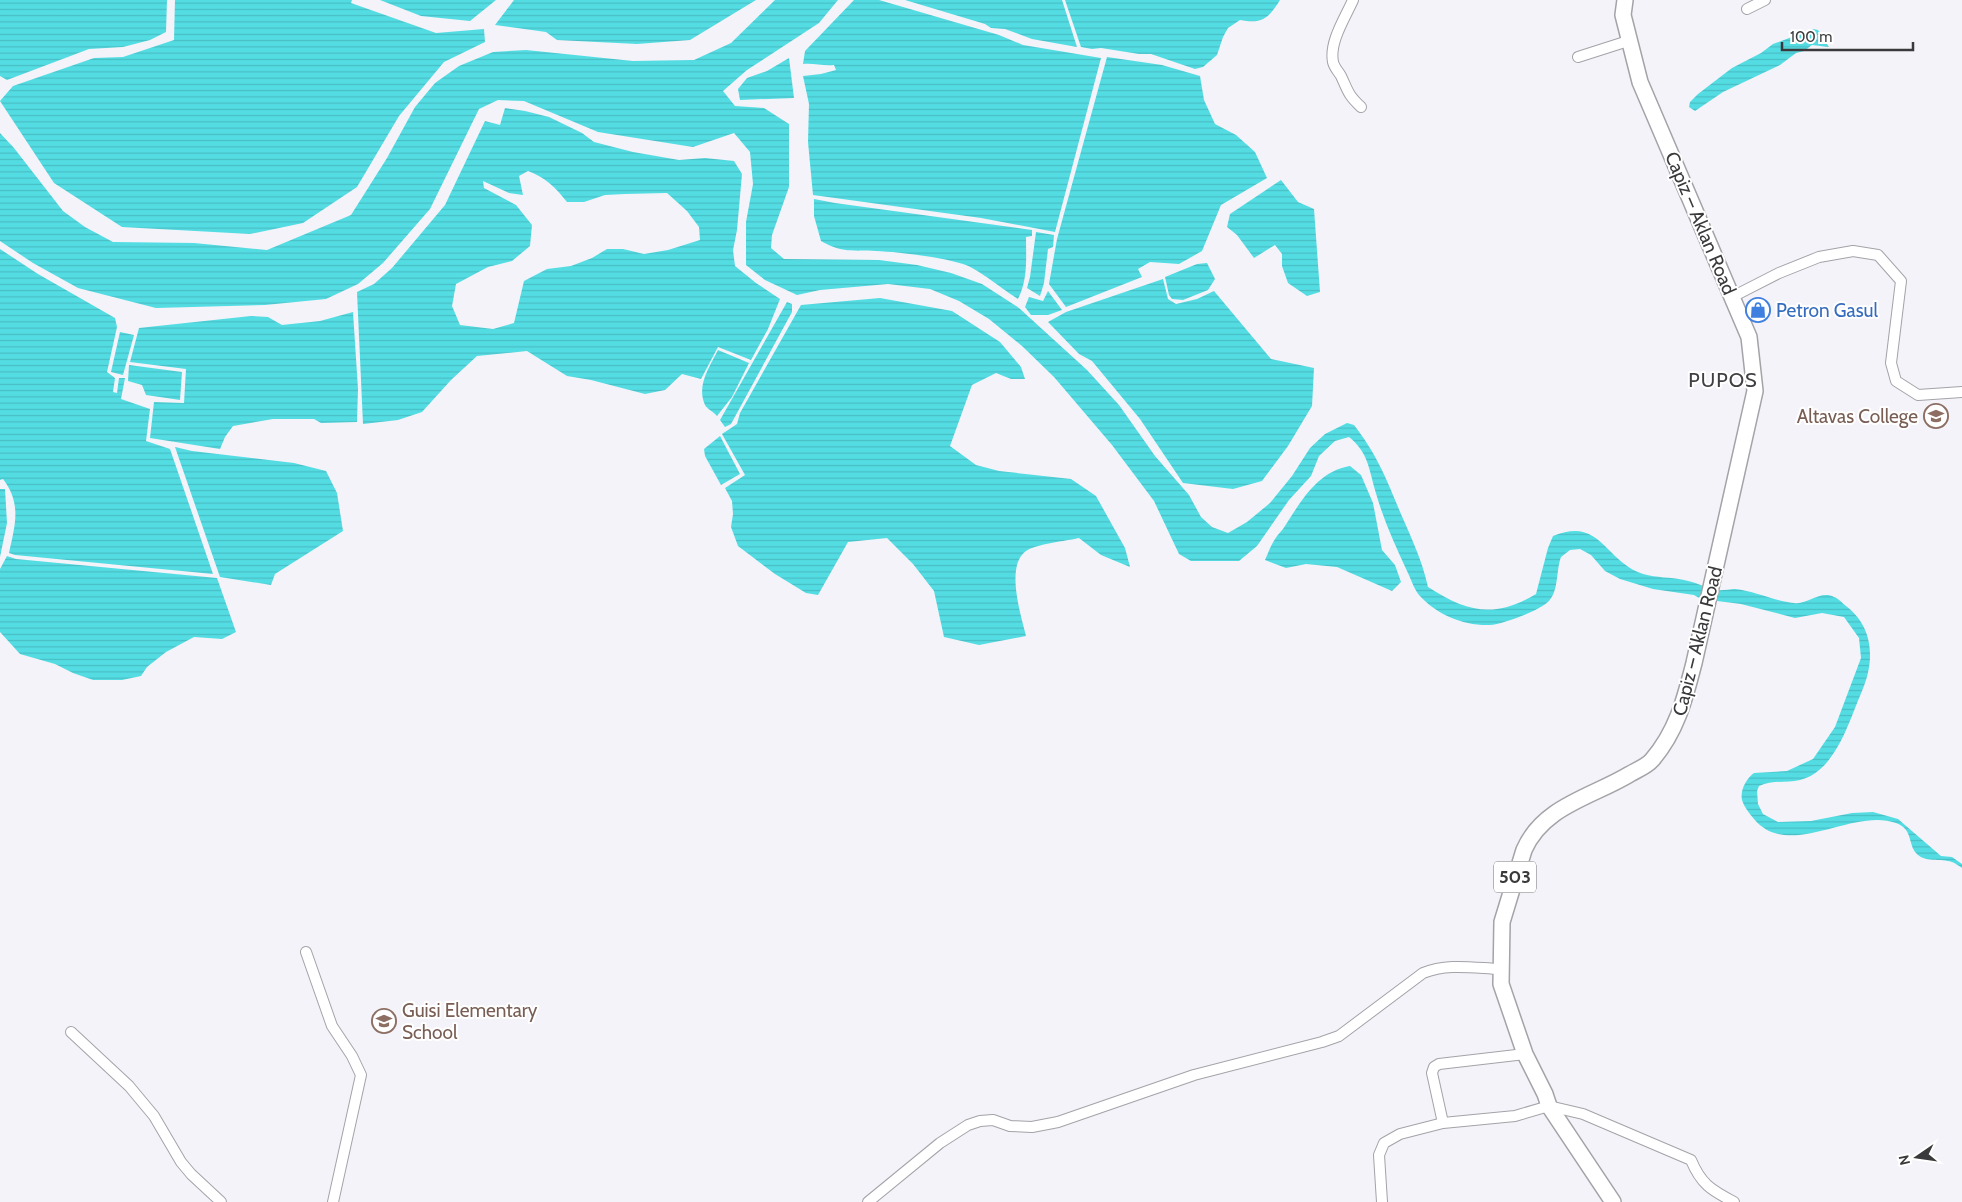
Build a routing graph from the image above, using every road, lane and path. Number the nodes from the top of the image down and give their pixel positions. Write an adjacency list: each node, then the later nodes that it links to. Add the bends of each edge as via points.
1 (1353, 0): 7 (street, via 1336,36 1332,53 1349,96)
2 (1626, 0): 5 (main road, Capiz – Aklan Road / 503, via 1623,14)
3 (1765, 0): 4 (street)
4 (1747, 9)
5 (1628, 41): 6 (street); 8 (main road, Capiz – Aklan Road / 503, via 1640,82)
6 (1578, 57)
7 (1361, 107)
8 (1732, 297): 9 (street, via 1819,257 1853,251 1878,255 1901,281 1891,363 1896,381 1918,395); 11 (main road, Capiz – Aklan Road / 503, via 1749,337 1755,391 1683,706 1673,730 1651,761 1556,812 1537,827 1516,872 1502,922)
9 (1962, 392)
10 (306, 952): 17 (street, via 332,1026 361,1075)
11 (1500, 969): 13 (main road, Capiz – Aklan Road / 503, via 1503,993); 18 (street, via 1434,968 1339,1036 1194,1075 1058,1122 1032,1127 1010,1126 993,1120 968,1125 940,1143)
12 (70, 1032): 16 (street, via 129,1086 154,1116 186,1168)
13 (1525, 1054): 14 (main road, Capiz – Aklan Road / 503); 15 (street, via 1434,1067 1432,1073)
14 (1549, 1106): 15 (street, via 1515,1116); 20 (main road, Capiz – Aklan Road / 503); 21 (street, via 1583,1114 1692,1160 1706,1186)
15 (1443, 1123): 19 (street, via 1400,1134 1384,1143 1379,1155)
16 (221, 1202)
17 (334, 1202)
18 (868, 1202)
19 (1382, 1202)
20 (1613, 1202)
21 (1734, 1202)

